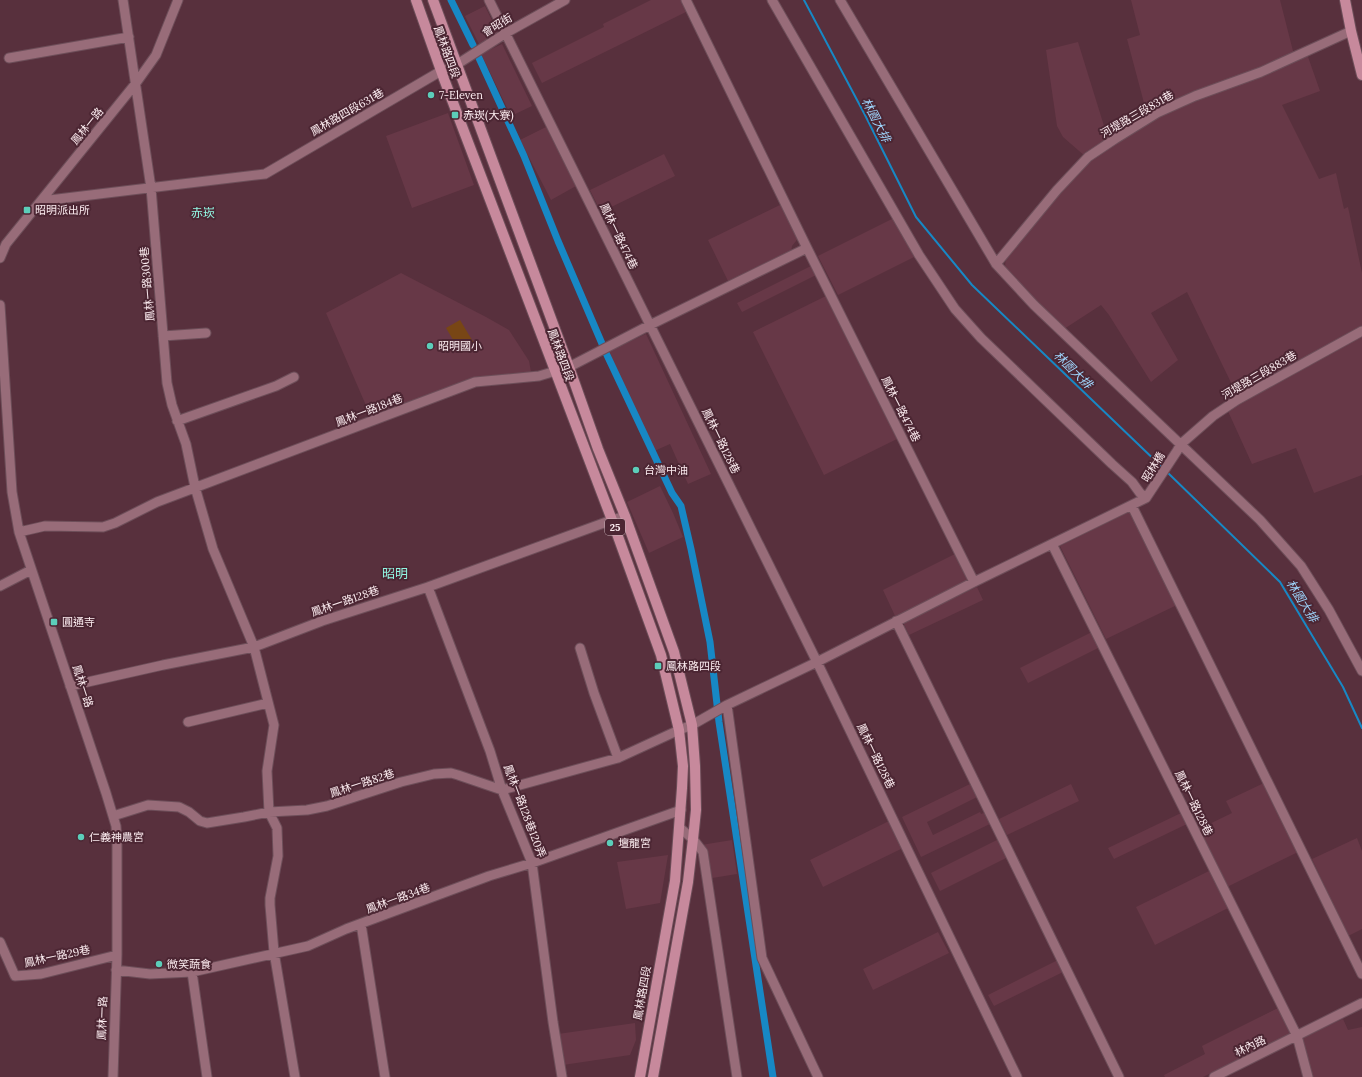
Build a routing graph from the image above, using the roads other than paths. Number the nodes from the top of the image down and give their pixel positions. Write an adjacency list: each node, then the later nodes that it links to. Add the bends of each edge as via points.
1 (123, 0): 13 (street, 鳳林一路300巷)
2 (178, 0): 18 (street, 鳳林一路, via 156,55)
3 (416, 0): 16 (main road, 鳳林路四段 / 25)
4 (432, 0): 15 (main road, 鳳林路四段 / 25)
5 (489, 0): 12 (street, 鳳林一路474巷)
6 (565, 0): 12 (street, 會昭街)
7 (686, 0): 21 (street, 鳳林一路474巷)
8 (772, 0): 35 (street, via 919,255 955,309 1132,482 1140,493)
9 (840, 0): 23 (street)
10 (1346, 0): 11 (main road)
11 (1351, 31): 17 (main road); 23 (street, 河堤路三段831巷, via 1261,72 1157,113 1115,139 1083,162)
12 (506, 33): 15 (street, 會昭街); 25 (street, 鳳林一路474巷)
13 (129, 37): 14 (street); 18 (street, 鳳林一路300巷)
14 (9, 58)
15 (456, 65): 16 (street, 會昭街); 29 (main road, 鳳林路四段 / 25)
16 (441, 71): 19 (street, 鳳林路四段631巷, via 265,174); 30 (main road, 鳳林路四段 / 25)
17 (1362, 75)
18 (136, 83): 19 (street, 鳳林一路300巷); 20 (street, 鳳林一路)
19 (151, 188): 20 (street); 28 (street, 鳳林一路300巷)
20 (41, 202): 22 (street, 鳳林一路, via 6,244)
21 (807, 248): 25 (street); 42 (street, 鳳林一路474巷)
22 (0, 258)
23 (996, 264): 33 (street)
24 (0, 305): 39 (street, 鳳林一路, via 12,492)
25 (650, 325): 29 (street); 48 (street, 鳳林一路128巷)
26 (1362, 331): 33 (street, 河堤路三段883巷, via 1237,400 1213,416)
27 (206, 333): 28 (street, 鳳林一路300巷)
28 (163, 336): 32 (street, via 167,383)
29 (569, 367): 30 (street); 37 (main road, 鳳林路四段 / 25)
30 (555, 372): 34 (street, 鳳林一路184巷, via 475,382); 38 (main road, 鳳林路四段 / 25)
31 (294, 377): 32 (street, via 276,386)
32 (177, 421): 34 (street, via 186,444)
33 (1179, 448): 35 (street, 昭林橋); 49 (street, via 1260,520 1301,566 1329,610)
34 (195, 487): 39 (street, 鳳林一路184巷, via 103,527 45,526); 46 (street, via 213,549)
35 (1148, 497): 36 (street)
36 (1132, 506): 40 (street); 70 (street)
37 (625, 516): 38 (street, 鳳林一路128巷); 54 (main road, 鳳林路四段 / 25, via 674,652)
38 (612, 520): 44 (street, 鳳林一路128巷); 55 (main road, 鳳林路四段 / 25, via 661,655)
39 (19, 532): 41 (street, 鳳林一路)
40 (1052, 544): 42 (street); 72 (street, 鳳林一路128巷)
41 (31, 570): 43 (street); 50 (street, 鳳林一路)
42 (974, 582): 45 (street)
43 (0, 586)
44 (428, 587): 46 (street, 鳳林一路128巷, via 322,621); 57 (street, 鳳林一路128巷120弄, via 490,751)
45 (896, 621): 48 (street); 83 (street)
46 (254, 647): 50 (street, 鳳林一路128巷); 51 (street)
47 (580, 648): 56 (street)
48 (817, 662): 52 (street); 82 (street, 鳳林一路128巷)
49 (1362, 671)
50 (70, 686): 60 (street, 鳳林一路)
51 (268, 703): 53 (street); 59 (street, via 274,725 267,771)
52 (725, 706): 54 (street); 81 (street, via 762,958)
53 (188, 722)
54 (692, 726): 55 (street); 62 (main road, 鳳林路四段 / 25, via 696,810)
55 (679, 730): 56 (street); 58 (main road, 鳳林路四段 / 25, via 683,766)
56 (618, 758): 57 (street)
57 (502, 790): 59 (street, 鳳林一路82巷, via 451,773 434,774 327,806); 63 (street, 鳳林一路128巷120弄)
58 (681, 810): 61 (main road, 鳳林路四段 / 25); 63 (street, 鳳林一路34巷)
59 (269, 812): 60 (street, 鳳林一路82巷, via 207,823 179,807 148,805); 66 (street, via 277,828 278,856 270,898)
60 (113, 816): 67 (street, 鳳林一路, via 117,840)
61 (680, 828): 62 (street); 78 (main road, 鳳林路四段 / 25, via 675,881)
62 (693, 839): 79 (main road, 鳳林路四段 / 25, via 688,882); 80 (street, via 703,852)
63 (532, 863): 64 (street, 鳳林一路34巷, via 489,876); 77 (street, 鳳林一路128巷120弄)
64 (361, 924): 66 (street, 鳳林一路34巷, via 308,946); 76 (street)
65 (0, 942): 67 (street, 鳳林一路29巷, via 15,976 41,974)
66 (274, 952): 69 (street, 鳳林一路34巷); 75 (street)
67 (117, 955): 68 (street, 鳳林一路)
68 (116, 970): 69 (street, 鳳林一路34巷, via 150,974); 73 (street, 鳳林一路)
69 (192, 972): 74 (street)
70 (1362, 974)
71 (1362, 1003): 72 (street, 林內路)
72 (1297, 1036): 84 (street, 林內路); 85 (street, 鳳林一路128巷)
73 (113, 1077)
74 (207, 1077)
75 (295, 1077)
76 (385, 1077)
77 (562, 1077)
78 (640, 1077)
79 (653, 1077)
80 (737, 1077)
81 (818, 1077)
82 (1017, 1077)
83 (1119, 1077)
84 (1214, 1077)
85 (1308, 1077)

